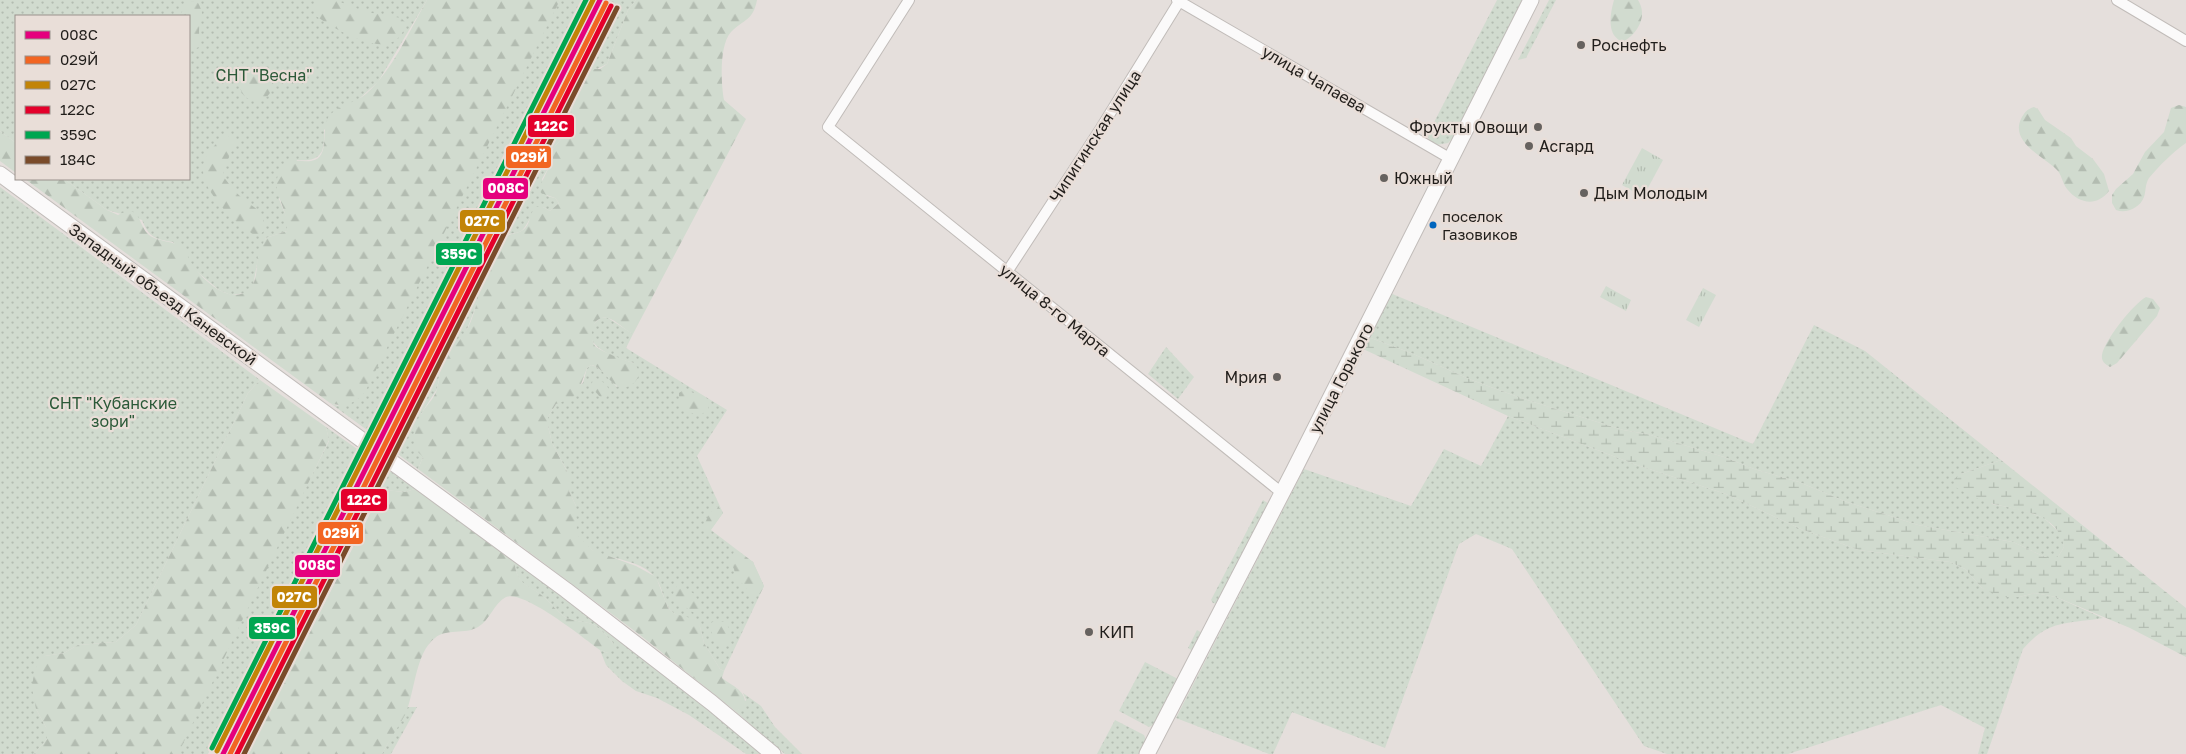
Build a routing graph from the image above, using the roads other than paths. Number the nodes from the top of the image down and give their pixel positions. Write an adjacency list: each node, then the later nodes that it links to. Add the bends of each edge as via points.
1 (909, 0): 8 (street, улица 8-го Марта, via 828,127)
2 (1531, 0): 6 (main road, улица Горького)
3 (2117, 0): 5 (street)
4 (1179, 1): 6 (street, улица Чапаева); 8 (street, Чипигинская улица)
5 (2186, 41)
6 (1451, 158): 9 (main road, улица Горького)
7 (0, 174): 10 (main road, Западный объезд Каневской, via 640,646)
8 (1007, 272): 9 (street, улица 8-го Марта)
9 (1282, 493): 11 (main road, улица Горького)
10 (772, 754)
11 (1147, 754)

